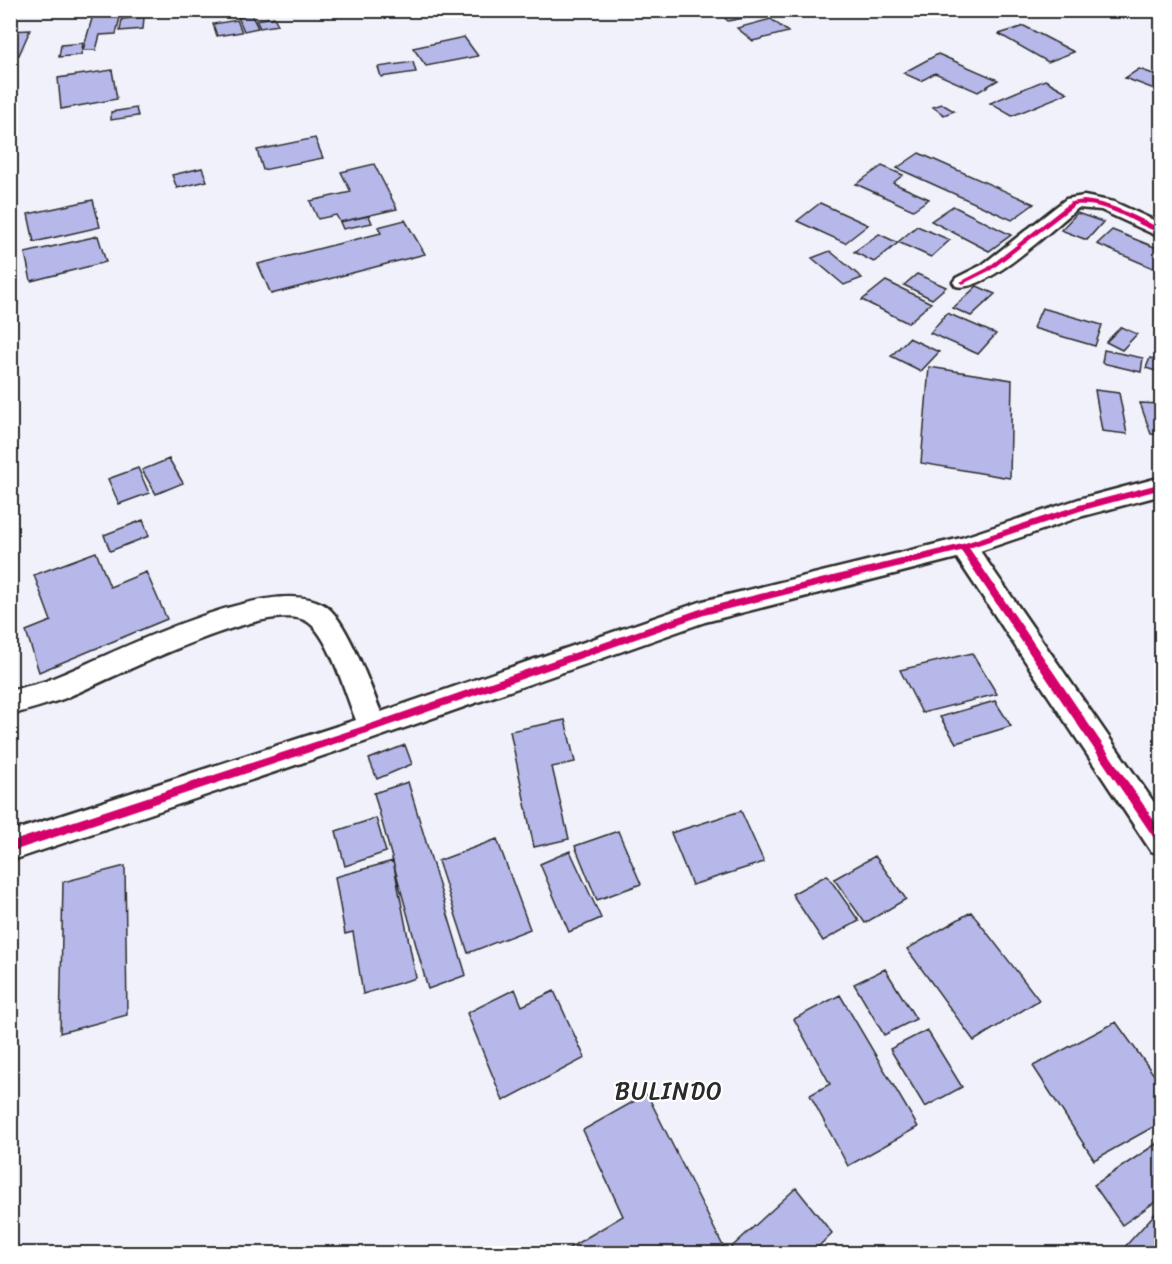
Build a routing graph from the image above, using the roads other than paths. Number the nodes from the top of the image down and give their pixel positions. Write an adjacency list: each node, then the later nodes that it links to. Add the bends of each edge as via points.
1 (1161, 232): 2 (street, via 1109,208 1083,201 1073,203 989,269)
2 (963, 282)
3 (1161, 486): 4 (street)
4 (963, 546): 6 (street, via 703,612); 7 (street)
5 (10, 703): 6 (street, via 55,690 227,618 294,606 316,614 332,634)
6 (373, 727): 8 (street)
7 (1161, 841)
8 (10, 847)

